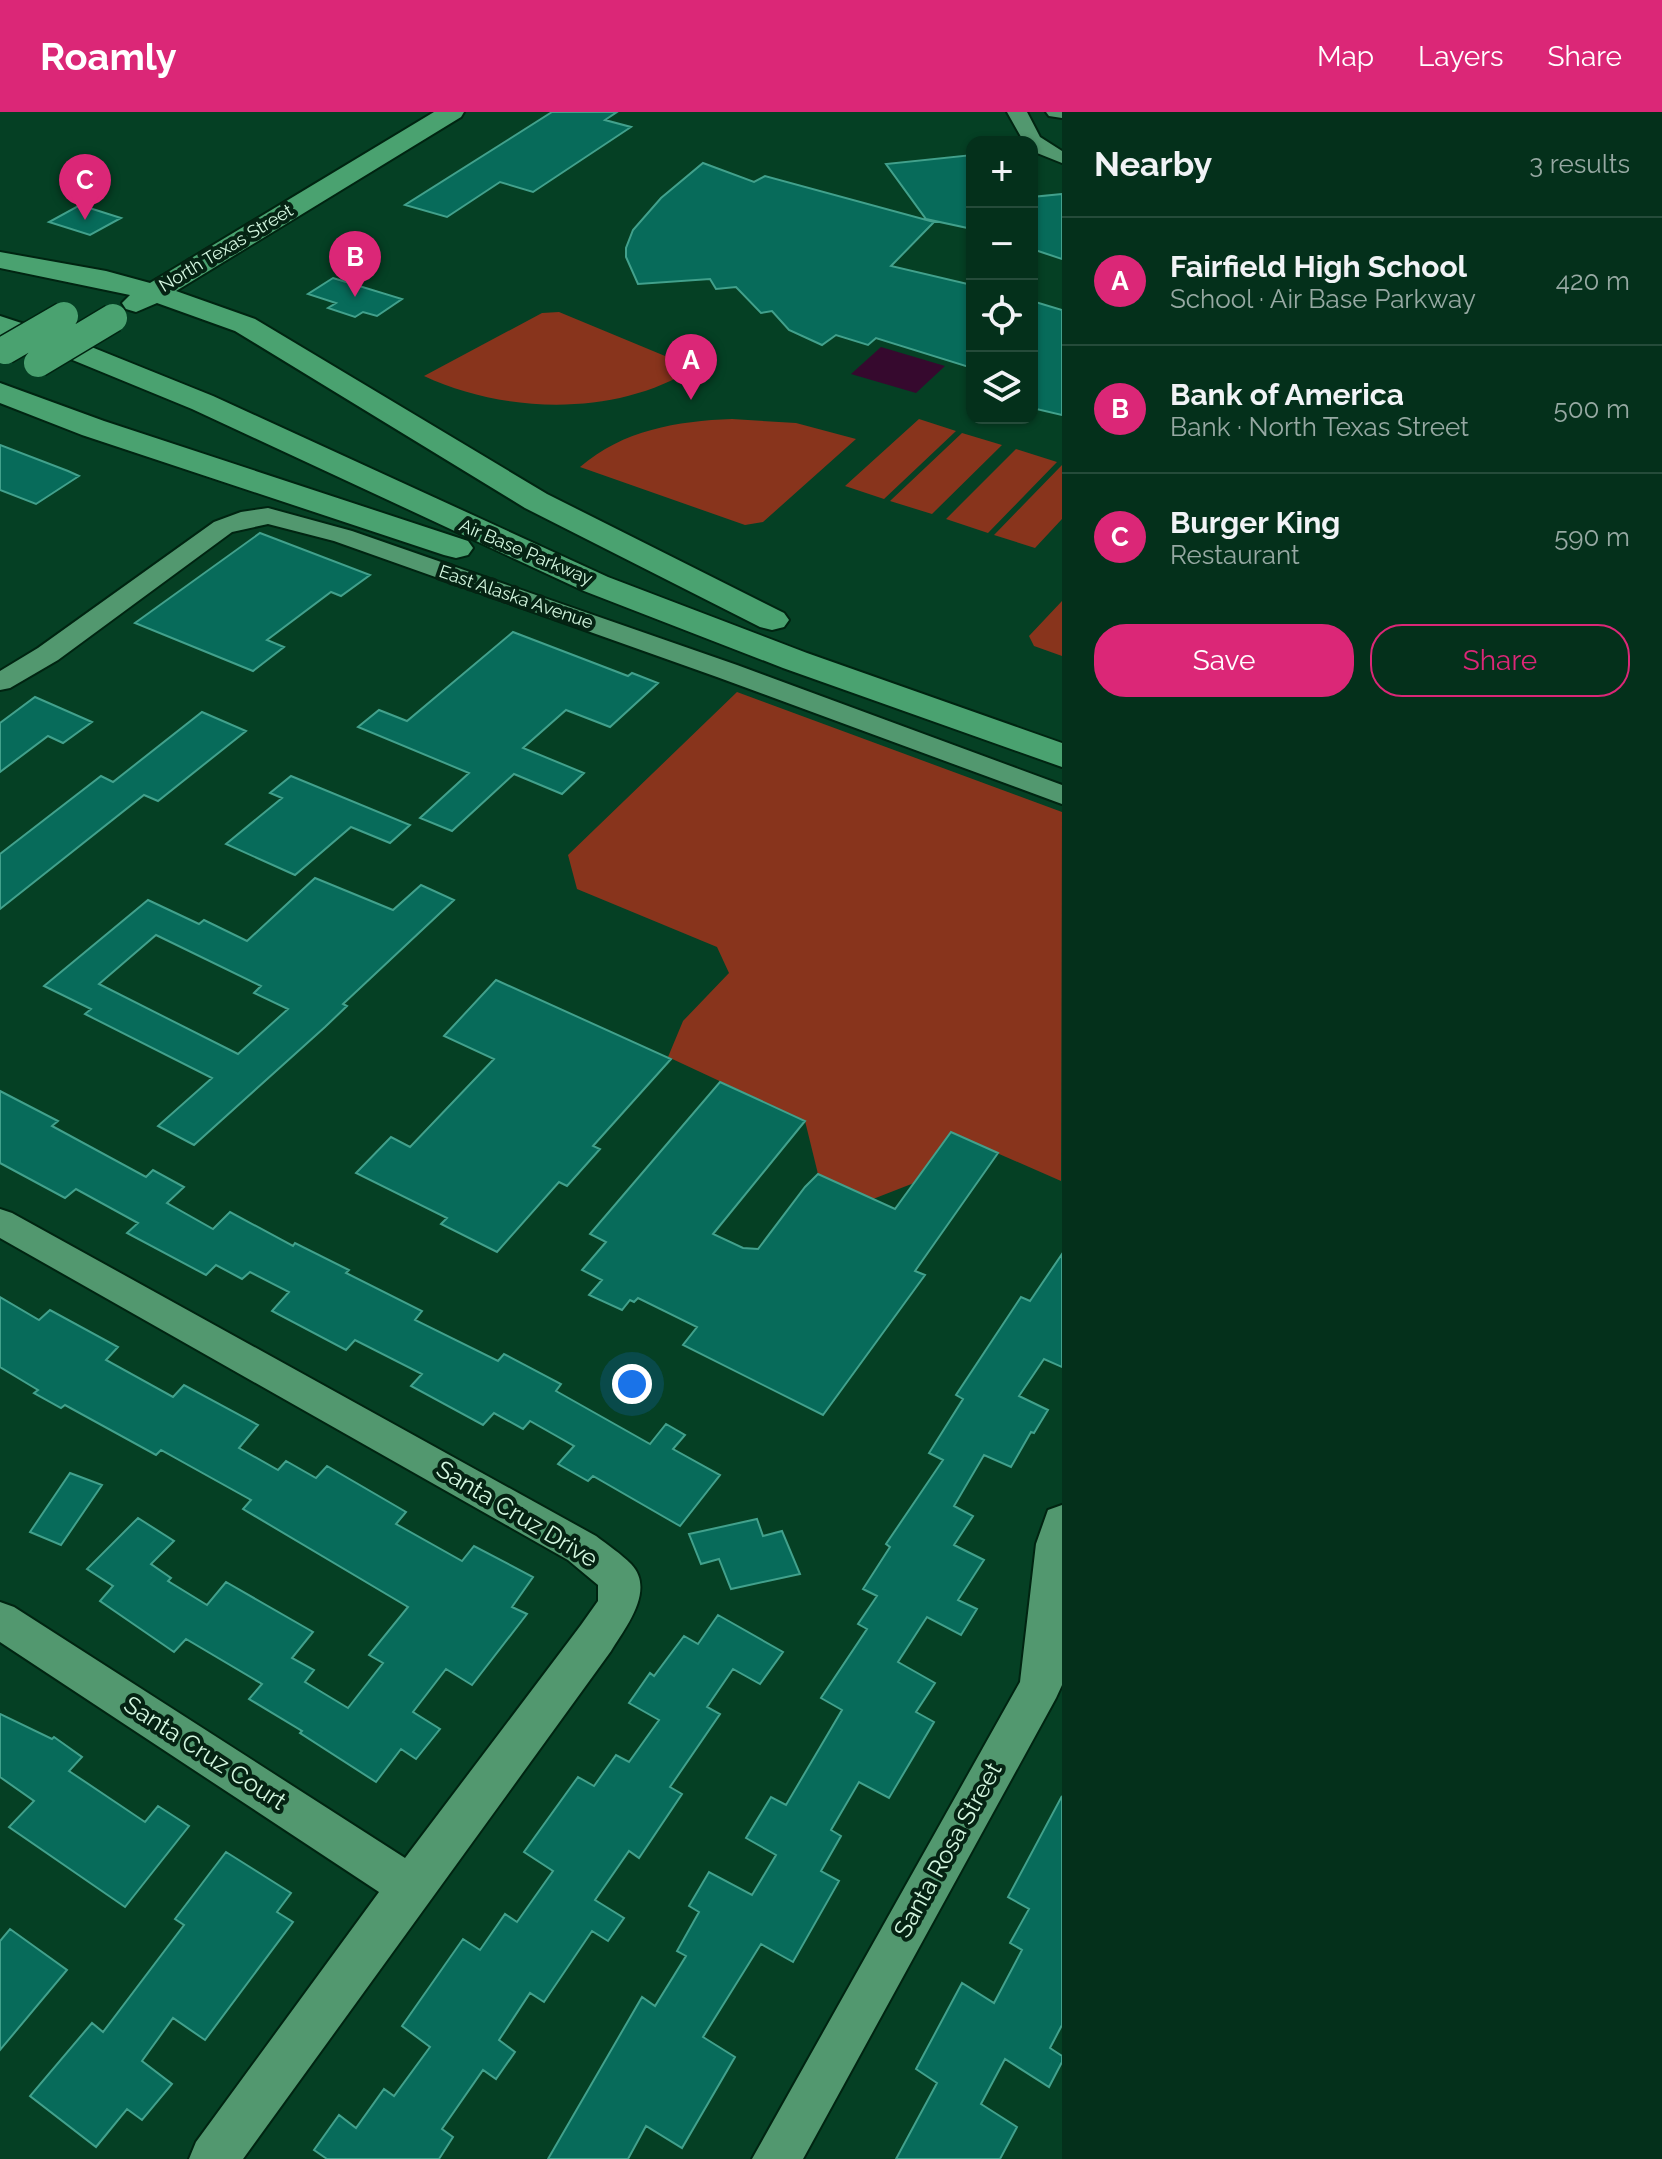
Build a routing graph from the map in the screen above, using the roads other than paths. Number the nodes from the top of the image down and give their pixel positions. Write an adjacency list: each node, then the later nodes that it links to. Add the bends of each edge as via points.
1 (415, 112): 7 (main road, North Texas Street)
2 (452, 112): 8 (main road, North Texas Street)
3 (1022, 125): 4 (street); 5 (street, via 1039,149)
4 (1062, 132)
5 (1062, 157)
6 (0, 260): 7 (main road)
7 (122, 284): 8 (main road); 10 (main road, North Texas Street, bridge)
8 (153, 292): 11 (main road, North Texas Street, bridge); 15 (main road, via 245,325 549,508 692,577)
9 (0, 302): 15 (main road, Air Base Parkway, via 164,359)
10 (2, 343): 15 (main road, Air Base Parkway, via 137,375 535,557)
11 (0, 385)
12 (0, 392): 14 (main road)
13 (1, 426): 14 (main road)
14 (93, 428): 15 (main road, via 645,611)
15 (760, 631): 17 (main road, Air Base Parkway); 18 (main road, Air Base Parkway)
16 (0, 682): 19 (street, East Alaska Avenue, via 48,654 223,527 268,516 343,536 518,597)
17 (1062, 723)
18 (1062, 756)
19 (1062, 795)
20 (0, 1222): 23 (street, Santa Cruz Drive, via 582,1548 619,1578 618,1605 596,1638)
21 (1062, 1522): 25 (street, Santa Rosa Street, via 1041,1685)
22 (0, 1620): 23 (street, Santa Cruz Court)
23 (410, 1887): 24 (street, Santa Cruz Drive)
24 (213, 2159)
25 (776, 2159)

